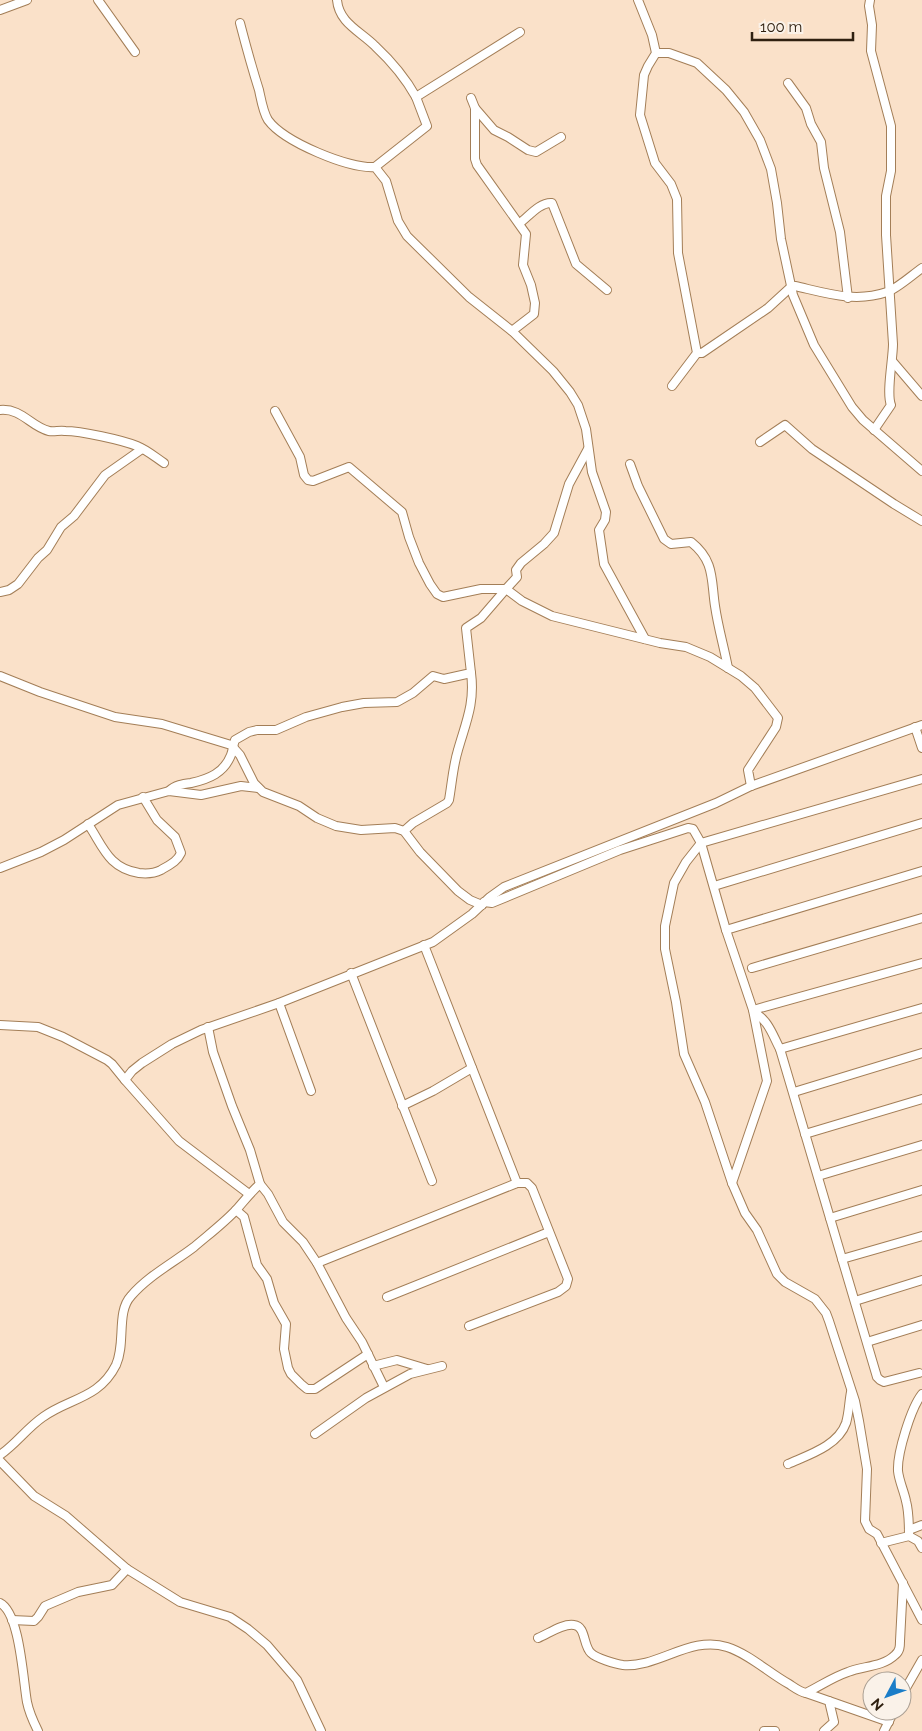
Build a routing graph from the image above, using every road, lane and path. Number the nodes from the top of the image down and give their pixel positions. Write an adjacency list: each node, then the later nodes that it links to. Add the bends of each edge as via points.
1 (27, 0): 6 (street)
2 (98, 0): 9 (street)
3 (337, 0): 12 (street, via 338,11 343,18 376,47)
4 (638, 0): 10 (street)
5 (870, 0): 21 (street, via 871,52 891,126 891,171 886,196)
6 (0, 10)
7 (240, 23): 16 (street, via 269,120 310,148 353,165)
8 (520, 32): 12 (street)
9 (135, 52)
10 (656, 53): 19 (street, via 682,56 697,63 726,90 748,119 771,169 781,239); 24 (street, via 644,75 640,115 655,163 671,184 677,199 678,253)
11 (788, 83): 22 (street, via 806,108 810,124 822,142 824,168 840,232)
12 (416, 97): 16 (street, via 427,126)
13 (471, 98): 14 (street)
14 (475, 108): 15 (street, via 494,130 528,150 536,152); 17 (street, via 476,165)
15 (561, 137)
16 (375, 167): 23 (street, via 386,181 398,221 408,236 470,297)
17 (520, 223): 20 (street, via 540,206 552,203 576,264); 23 (street, via 526,234 523,264 535,310 533,316)
18 (922, 268): 21 (street)
19 (792, 286): 22 (street); 24 (street, via 754,318 702,353); 30 (street, via 799,312 814,345 852,407)
20 (607, 290)
21 (888, 292): 22 (street); 25 (street)
22 (848, 298)
23 (512, 332): 32 (street, via 570,392 582,416)
24 (697, 353): 26 (street)
25 (892, 362): 27 (street); 30 (street, via 890,406)
26 (672, 386)
27 (922, 396)
28 (0, 410): 33 (street, via 18,413 50,432 65,430)
29 (275, 411): 38 (street, via 300,457 308,480 349,467 402,512 415,554 437,594 443,597 481,589)
30 (874, 430): 36 (street)
31 (760, 442): 37 (street, via 786,426 812,449 894,504)
32 (589, 447): 38 (street, via 570,484 554,533 521,563 516,570 517,577); 40 (street, via 592,472 606,512 599,530 604,564)
33 (142, 449): 34 (street); 39 (street, via 105,475 18,584)
34 (164, 463)
35 (630, 464): 41 (street, via 664,539 671,544 691,542 707,560)
36 (922, 470)
37 (921, 518)
38 (506, 589): 40 (street, via 552,616); 42 (street, via 481,618 466,628)
39 (0, 592)
40 (645, 639): 41 (street, via 686,647)
41 (728, 668): 48 (street, via 755,688 778,718 776,727 748,770)
42 (471, 673): 45 (street, via 444,679 433,676 397,702 342,707 276,730 250,732 237,739); 54 (street, via 472,701 452,772 449,800)
43 (0, 676): 45 (street, via 115,717 162,724)
44 (918, 726): 46 (street); 48 (street)
45 (233, 746): 49 (street); 50 (street, via 226,765 210,778)
46 (922, 748)
47 (922, 779): 55 (street)
48 (751, 786): 59 (street, via 504,887)
49 (258, 788): 50 (street, via 241,786 201,795); 54 (street, via 336,826)
50 (169, 790): 51 (street)
51 (142, 797): 53 (street, via 118,805); 53 (street, via 156,820 175,837 181,853 173,863 155,873 122,868 109,858)
52 (922, 823): 58 (street)
53 (88, 824): 56 (street, via 40,852)
54 (404, 831): 59 (street, via 458,891)
55 (701, 843): 58 (street); 59 (street, via 693,829 688,828 620,850 492,904); 84 (street, via 674,883 665,926 665,948 687,1062 705,1102)
56 (0, 868)
57 (922, 871): 61 (street)
58 (714, 886): 61 (street)
59 (483, 904): 62 (street, via 446,933)
60 (922, 918): 64 (street)
61 (726, 930): 68 (street)
62 (424, 945): 65 (street); 73 (street)
63 (922, 963): 68 (street)
64 (752, 968)
65 (351, 973): 66 (street); 78 (street)
66 (279, 1003): 70 (street); 75 (street)
67 (922, 1008): 71 (street)
68 (753, 1011): 71 (street, via 765,1021); 84 (street, via 767,1081)
69 (0, 1026): 74 (street, via 38,1027 63,1037 108,1060)
70 (208, 1027): 74 (street, via 142,1063); 85 (street, via 213,1052)
71 (780, 1049): 76 (street)
72 (922, 1053): 76 (street)
73 (472, 1068): 78 (street); 83 (street)
74 (125, 1080): 87 (street, via 180,1140)
75 (311, 1091)
76 (794, 1092): 79 (street)
77 (922, 1099): 79 (street)
78 (402, 1106): 82 (street)
79 (806, 1134): 81 (street)
80 (922, 1145): 81 (street)
81 (818, 1176): 89 (street)
82 (432, 1181)
83 (517, 1183): 90 (street, via 527,1183 532,1188); 93 (street)
84 (732, 1183): 106 (street, via 777,1274 815,1300 826,1313)
85 (260, 1184): 87 (street); 93 (street, via 283,1222 303,1242)
86 (922, 1190): 89 (street)
87 (249, 1194): 88 (street)
88 (236, 1210): 100 (street, via 244,1217 257,1265 286,1324 284,1349 288,1368 296,1379 307,1389 315,1389); 109 (street, via 128,1300 122,1316 121,1350 114,1368 101,1385 79,1400 44,1416)
89 (830, 1218): 92 (street)
90 (549, 1232): 95 (street); 98 (street, via 568,1278 566,1286)
91 (922, 1236): 92 (street)
92 (842, 1259): 96 (street)
93 (317, 1263): 100 (street)
94 (922, 1280): 96 (street)
95 (388, 1297)
96 (855, 1301): 99 (street)
97 (922, 1325): 99 (street)
98 (469, 1326)
99 (867, 1342): 104 (street, via 877,1377 882,1382)
100 (368, 1354): 101 (street)
101 (374, 1366): 103 (street, via 397,1360); 105 (street)
102 (442, 1366): 103 (street)
103 (427, 1368): 105 (street)
104 (918, 1373)
105 (384, 1387): 108 (street)
106 (851, 1390): 111 (street, via 846,1422 839,1436 826,1446); 114 (street, via 867,1470 865,1521)
107 (922, 1394): 113 (street, via 902,1442 898,1466 907,1503)
108 (315, 1434)
109 (0, 1455)
110 (0, 1461): 116 (street, via 34,1496 66,1516)
111 (788, 1464)
112 (922, 1525): 113 (street)
113 (909, 1533): 114 (street); 115 (street)
114 (881, 1543): 117 (street)
115 (922, 1548)
116 (128, 1569): 119 (street, via 112,1585 78,1592 45,1606 34,1621); 128 (street, via 180,1602 230,1617 248,1629 267,1645 297,1680)
117 (903, 1583): 120 (street); 124 (street, via 900,1641 896,1655 835,1677)
118 (0, 1603): 119 (street)
119 (12, 1620): 127 (street, via 30,1714)
120 (922, 1620)
121 (538, 1638): 124 (street, via 572,1624 581,1629 591,1653 625,1665 651,1661 702,1645 728,1647)
122 (922, 1660): 123 (street)
123 (912, 1678)
124 (806, 1693): 125 (street)
125 (829, 1701): 126 (street); 131 (street, via 835,1719)
126 (888, 1722): 132 (street)
127 (38, 1731)
128 (321, 1731)
129 (764, 1731): 130 (street)
130 (775, 1731)
131 (824, 1731)
132 (884, 1731)

